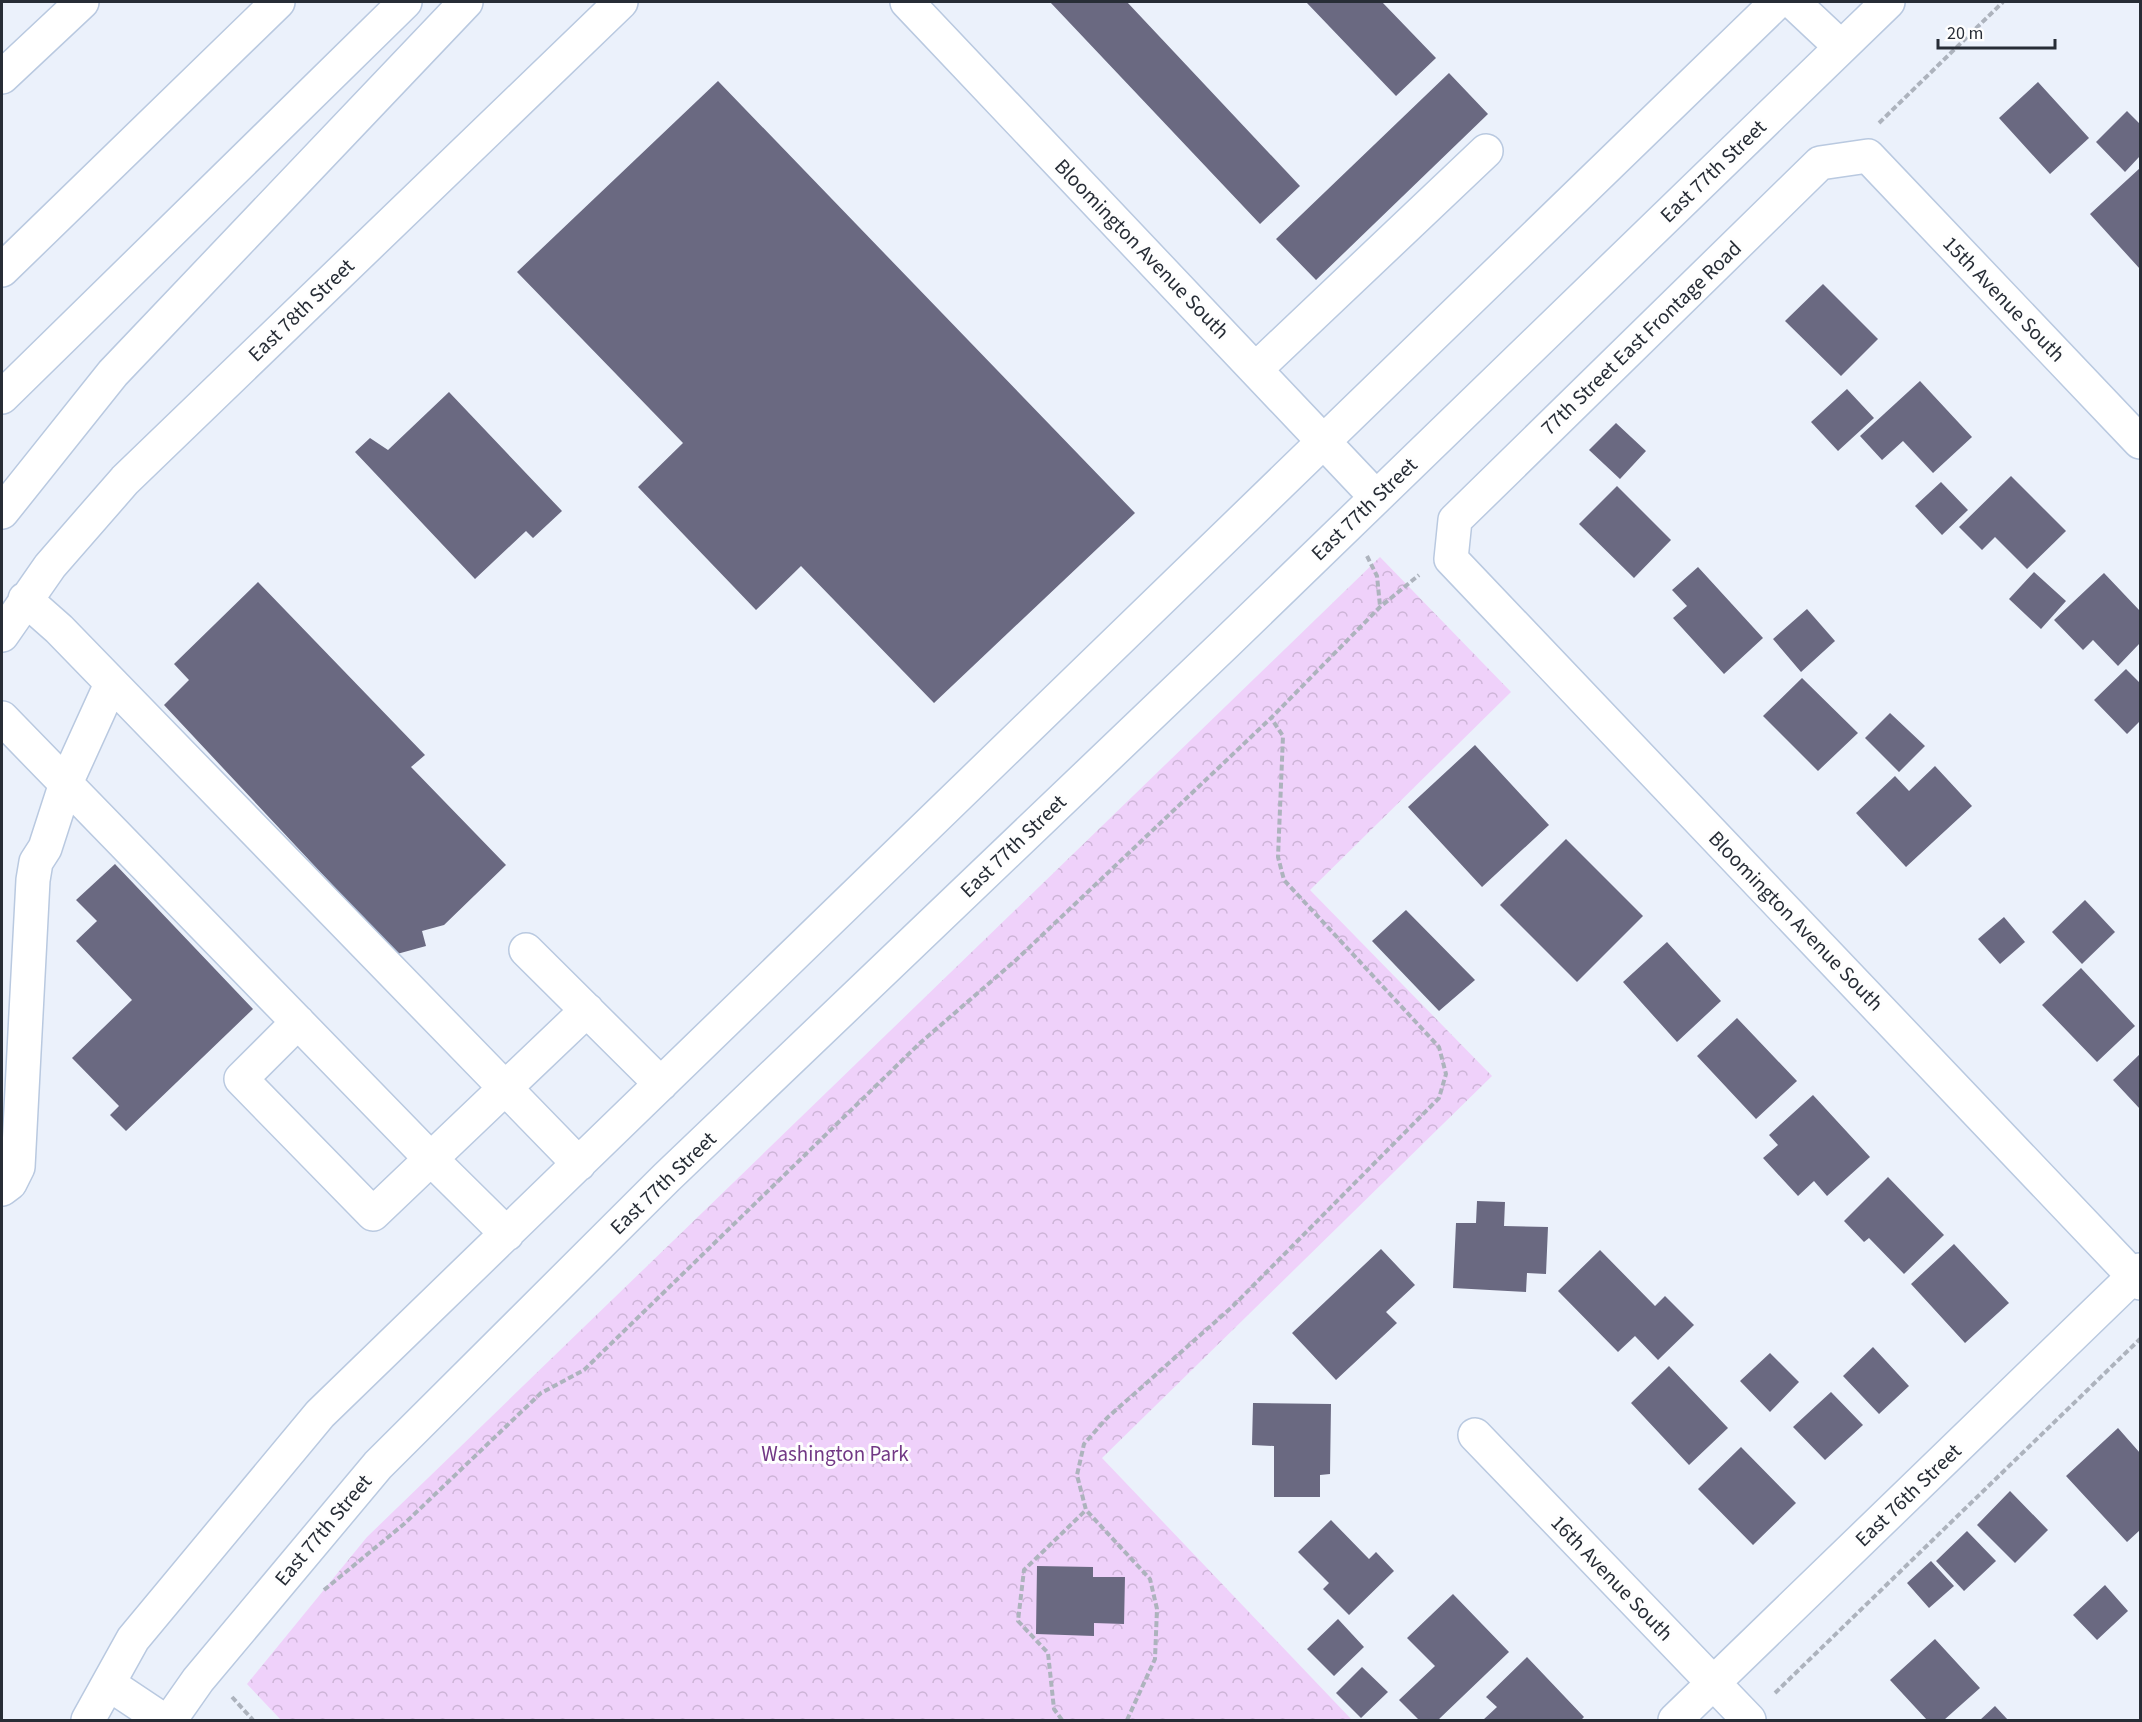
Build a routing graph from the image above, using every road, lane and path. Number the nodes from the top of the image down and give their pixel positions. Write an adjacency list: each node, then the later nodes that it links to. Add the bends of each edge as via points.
1 (82, 2): 12 (main road)
2 (278, 2): 15 (main road)
3 (405, 2): 17 (main road)
4 (466, 2): 21 (main road, via 113,373)
5 (621, 2): 24 (main road, East 78th Street, via 125,480)
6 (907, 2): 16 (main road, Bloomington Avenue South)
7 (1777, 2): 18 (main road)
8 (1793, 2): 11 (main road)
9 (1888, 2): 11 (main road, East 77th Street)
10 (2002, 2): 14 (path, via 1880,120)
11 (1841, 47): 20 (main road, East 77th Street)
12 (2, 77)
13 (1486, 151): 16 (main road)
14 (1868, 156): 19 (main road, 15th Avenue South); 23 (main road, 77th Street East Frontage Road, via 1820,163 1811,171 1455,520)
15 (2, 270)
16 (1256, 369): 18 (main road, Bloomington Avenue South)
17 (2, 397)
18 (1324, 440): 20 (main road, Bloomington Avenue South); 34 (main road)
19 (2140, 442)
20 (1376, 497): 51 (main road, East 77th Street, via 666,1178 387,1456 198,1680)
21 (2, 512)
22 (1365, 552): 25 (path, via 1377,576)
23 (1451, 559): 25 (path, via 1418,576); 40 (main road, Bloomington Avenue South)
24 (25, 599): 26 (main road, East 78th Street); 27 (main road)
25 (1380, 607): 29 (path)
26 (2, 635)
27 (111, 684): 30 (main road); 35 (main road)
28 (2, 718): 30 (main road)
29 (1271, 718): 43 (path, via 1282,736 1278,857 1284,880 1439,1047 1446,1074 1439,1098 1233,1306 1107,1418 1084,1444 1077,1475); 44 (path, via 1016,960 920,1042 584,1370 541,1393 404,1524)
30 (66, 783): 33 (main road); 38 (main road, via 33,880 18,1167)
31 (526, 950): 32 (main road)
32 (587, 1010): 34 (main road); 35 (main road)
33 (298, 1022): 36 (main road); 36 (main road, via 241,1079 373,1214)
34 (661, 1084): 37 (main road)
35 (505, 1088): 36 (main road); 37 (main road)
36 (430, 1158): 39 (main road)
37 (579, 1164): 39 (main road)
38 (2, 1189)
39 (507, 1234): 46 (main road, via 320,1414 133,1639)
40 (2138, 1276): 45 (main road, East 76th Street)
41 (2140, 1339): 48 (path)
42 (1475, 1435): 45 (main road, 16th Avenue South)
43 (1086, 1510): 53 (path, via 1024,1570 1018,1621 1048,1653 1054,1709); 54 (path, via 1150,1579 1156,1609 1155,1659)
44 (322, 1592)
45 (1714, 1683): 55 (main road, East 76th Street); 56 (main road, 16th Avenue South)
46 (109, 1684): 49 (main road); 50 (main road)
47 (236, 1689): 52 (path, via 231,1698)
48 (1776, 1691)
49 (88, 1720)
50 (162, 1720)
51 (170, 1720)
52 (253, 1720)
53 (1062, 1720)
54 (1127, 1720)
55 (1675, 1720)
56 (1749, 1720)

